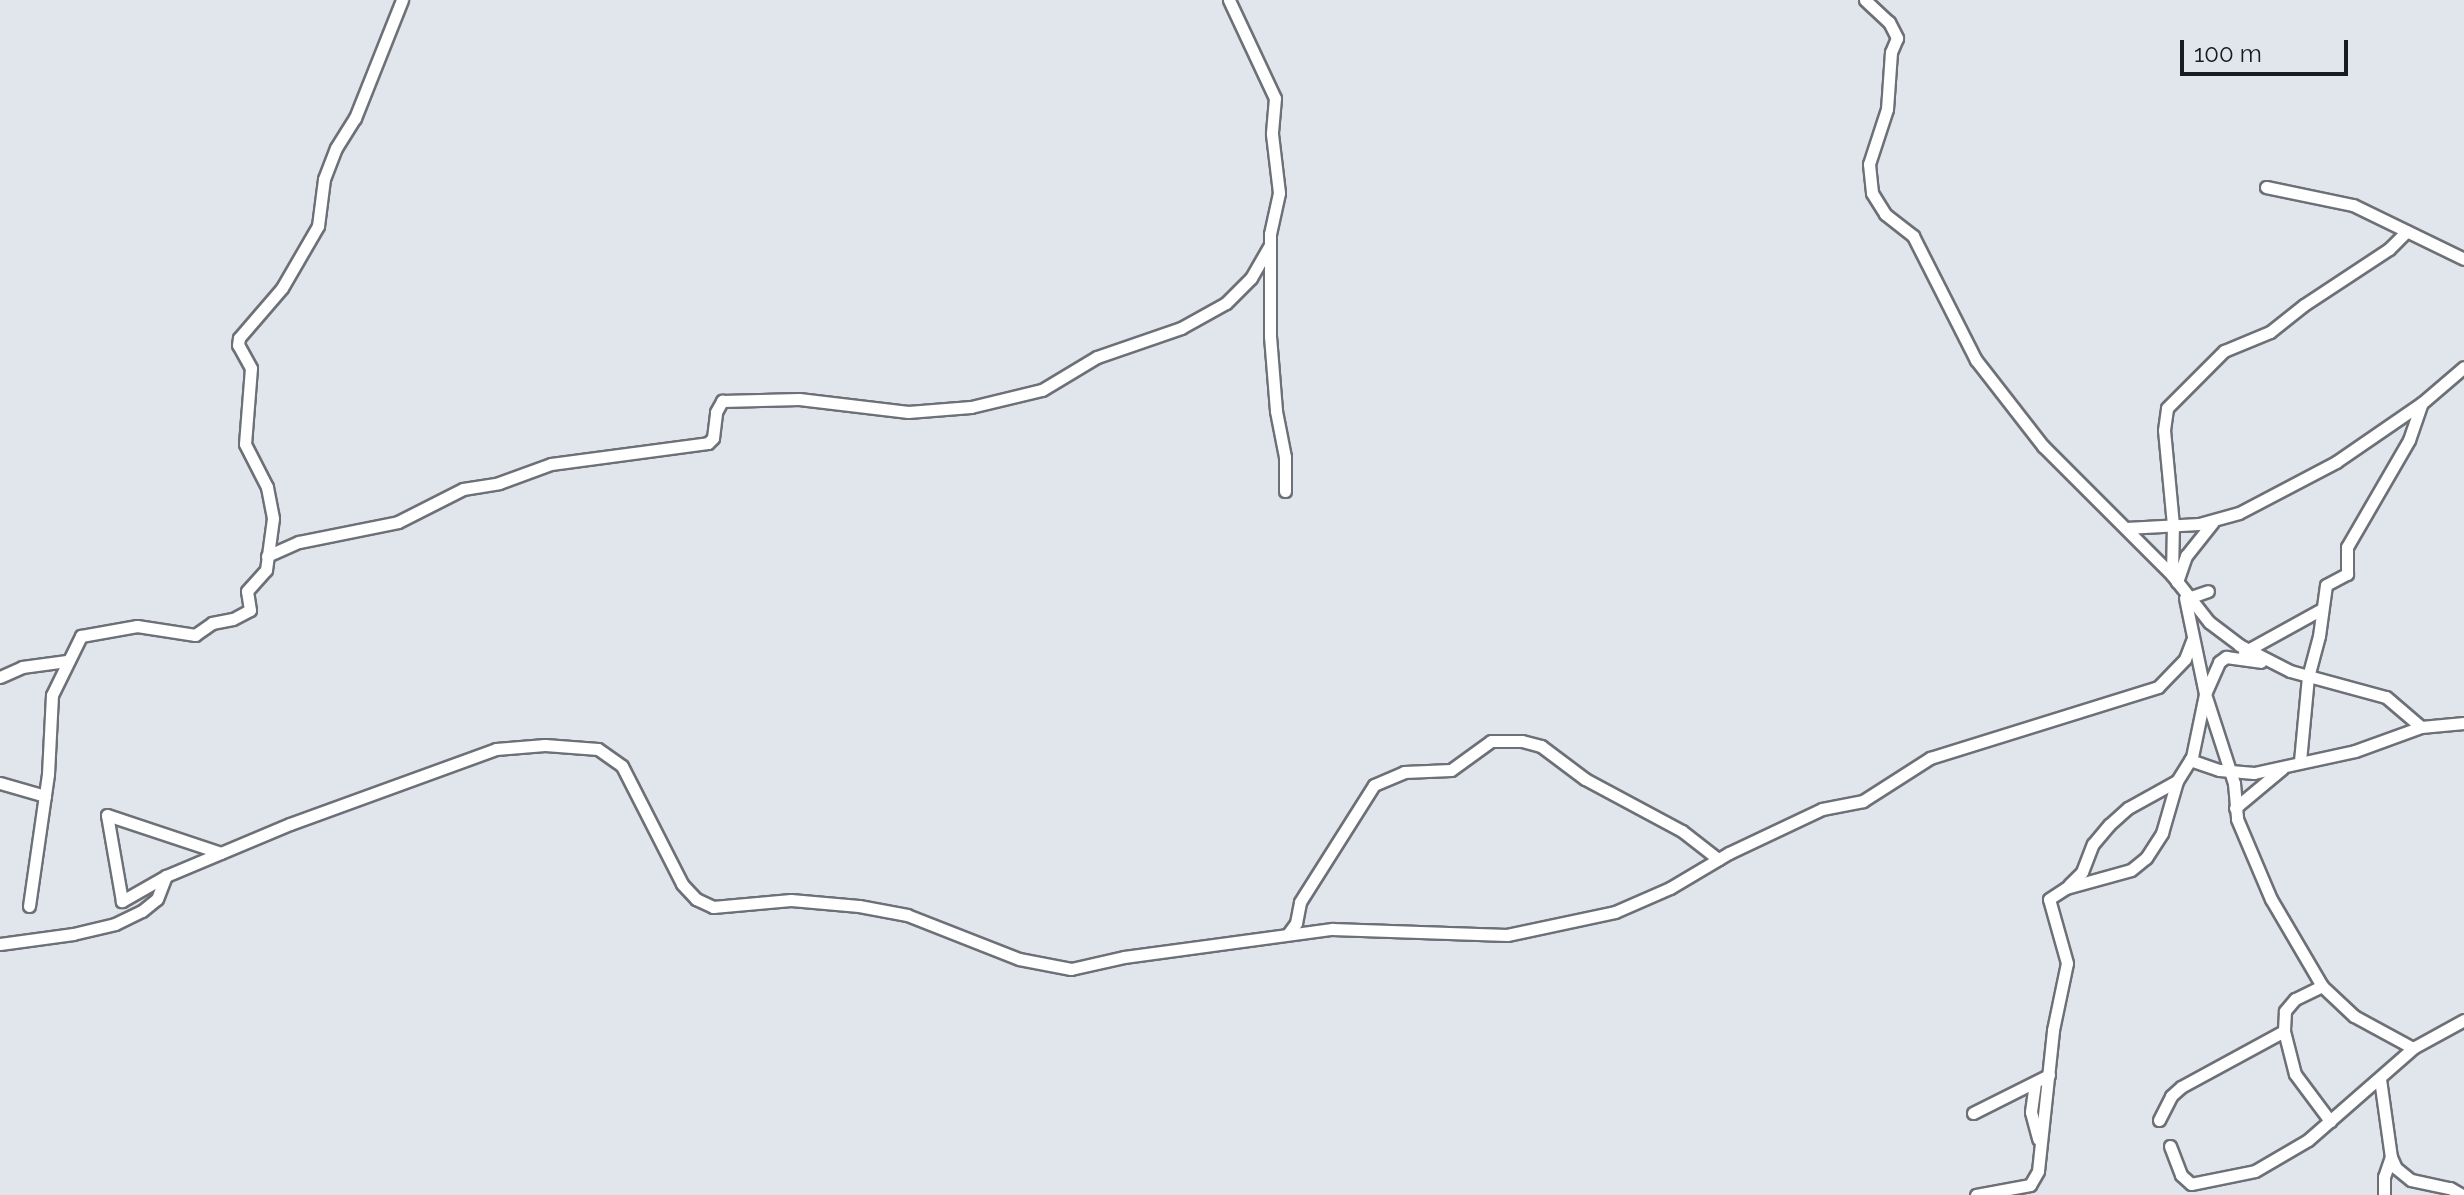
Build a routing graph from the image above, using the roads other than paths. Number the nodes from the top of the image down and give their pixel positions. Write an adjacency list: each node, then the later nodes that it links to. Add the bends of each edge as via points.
1 (402, 0): 14 (street, via 355,118 331,160 318,226 282,288 239,338 251,368 245,441 267,487 273,516)
2 (1229, 0): 6 (street, via 1275,98 1272,134 1279,193)
3 (1865, 0): 13 (street, via 1889,22 1897,38 1887,109 1869,164 1872,193 1885,214 1913,236 1976,360 2043,446)
4 (2266, 187): 5 (street, via 2348,203)
5 (2407, 231): 7 (street); 12 (street, via 2270,332 2224,351 2171,402 2164,422)
6 (1270, 245): 10 (street, via 1273,376); 14 (street, via 1251,278 1226,303 1181,328 1095,358 1042,390 973,407 908,412 807,400 722,401 708,443 551,464 499,483 463,489 398,522 299,542)
7 (2464, 259)
8 (2464, 367): 9 (street)
9 (2422, 403): 11 (street, via 2336,462); 18 (street, via 2409,440 2347,547 2347,574 2326,585)
10 (1285, 491)
11 (2213, 522): 12 (street); 15 (street)
12 (2173, 525): 13 (street); 15 (street)
13 (2126, 528): 15 (street)
14 (267, 556): 22 (street, via 266,570 247,591 250,610 241,615 212,623 195,635 139,626 96,631 81,636)
15 (2174, 579): 17 (street)
16 (2208, 591): 17 (street)
17 (2186, 596): 19 (street, via 2209,622); 21 (street)
18 (2322, 609): 19 (street); 25 (street)
19 (2248, 651): 20 (street); 23 (street)
20 (2226, 657): 21 (street); 23 (street); 26 (street)
21 (2191, 658): 26 (street); 38 (street, via 2158,687 1930,758 1863,801 1822,809)
22 (67, 661): 24 (street, via 22,667); 35 (street, via 52,695)
23 (2270, 663): 25 (street)
24 (0, 677)
25 (2308, 677): 28 (street, via 2386,697); 29 (street)
26 (2205, 694): 30 (street); 32 (street)
27 (2464, 723): 28 (street)
28 (2421, 727): 29 (street, via 2355,751)
29 (2301, 756): 31 (street)
30 (2190, 760): 32 (street); 33 (street)
31 (2286, 766): 32 (street, via 2254,773); 36 (street)
32 (2229, 771): 36 (street)
33 (2177, 781): 40 (street, via 2109,825 2093,844 2082,872); 40 (street, via 2166,824 2146,858 2113,877)
34 (0, 783): 35 (street)
35 (45, 796): 41 (street)
36 (2235, 808): 44 (street, via 2271,899)
37 (221, 853): 39 (street); 39 (street, via 107,815 122,901); 42 (street, via 496,749 584,746 604,752 622,766 682,884 713,907 791,900 859,906 907,915 1019,959 1071,969)
38 (1718, 859): 42 (street, via 1615,912 1524,932 1471,936 1341,928); 42 (street, via 1682,831 1585,779 1541,746 1491,741 1451,770 1404,772 1374,785 1300,902)
39 (166, 876): 43 (street, via 157,899 115,924)
40 (2066, 888): 48 (street, via 2049,899 2067,963)
41 (29, 906)
42 (1288, 934)
43 (0, 944)
44 (2322, 986): 46 (street, via 2295,999 2285,1011); 47 (street, via 2354,1016)
45 (2464, 1020): 47 (street)
46 (2284, 1031): 52 (street, via 2181,1087); 53 (street, via 2295,1074)
47 (2413, 1048): 49 (street)
48 (2049, 1075): 50 (street); 54 (street)
49 (2380, 1079): 53 (street); 56 (street)
50 (2035, 1083): 51 (street); 54 (street, via 2031,1112)
51 (1973, 1113)
52 (2159, 1120)
53 (2330, 1121): 55 (street, via 2268,1165 2209,1182 2187,1182)
54 (2040, 1143): 59 (street, via 2038,1171 2030,1185)
55 (2170, 1146)
56 (2391, 1157): 58 (street, via 2411,1180); 60 (street)
57 (2464, 1184): 58 (street)
58 (2450, 1188): 61 (street)
59 (1976, 1195)
60 (2384, 1195)
61 (2462, 1195)

